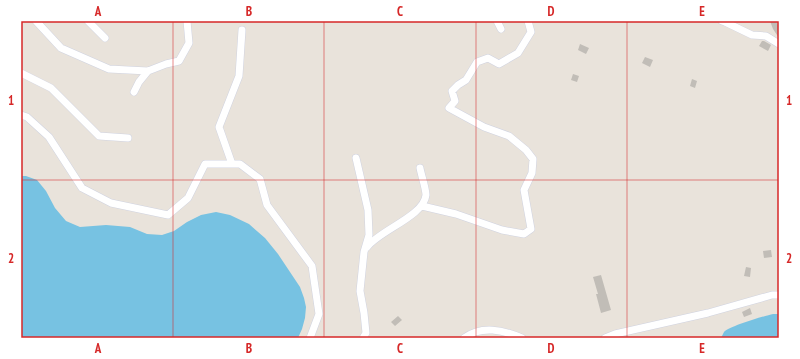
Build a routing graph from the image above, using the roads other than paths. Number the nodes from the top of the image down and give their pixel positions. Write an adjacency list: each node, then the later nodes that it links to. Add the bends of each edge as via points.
1 (36, 21): 11 (street, via 61,48 109,70)
2 (88, 21): 9 (street)
3 (187, 21): 11 (street, via 189,43 179,61)
4 (497, 21): 7 (street)
5 (528, 21): 19 (street, via 530,32 518,53 499,64 488,58 477,62 466,80 452,91 455,101 449,108 484,127 509,136 533,159 532,173 524,190 530,229 524,234 502,230 456,214)
6 (722, 21): 10 (street, via 752,35 766,36)
7 (501, 29)
8 (242, 30): 17 (street, via 239,76 220,127)
9 (105, 38)
10 (779, 44)
11 (148, 71): 13 (street)
12 (21, 74): 15 (street, via 51,88 99,136)
13 (134, 92)
14 (21, 115): 17 (street, via 27,117 49,137 82,188 111,203 168,215 188,198 205,164)
15 (128, 138)
16 (356, 158): 20 (street, via 368,210 369,235)
17 (232, 164): 22 (street, via 240,164 260,179 267,205 312,266 319,314)
18 (420, 168): 19 (street, via 426,194)
19 (422, 206): 20 (street, via 372,241)
20 (364, 252): 23 (street, via 360,291 366,333)
21 (779, 295): 26 (street)
22 (310, 338)
23 (363, 338)
24 (464, 338): 25 (street, via 488,329)
25 (522, 338)
26 (606, 338)

